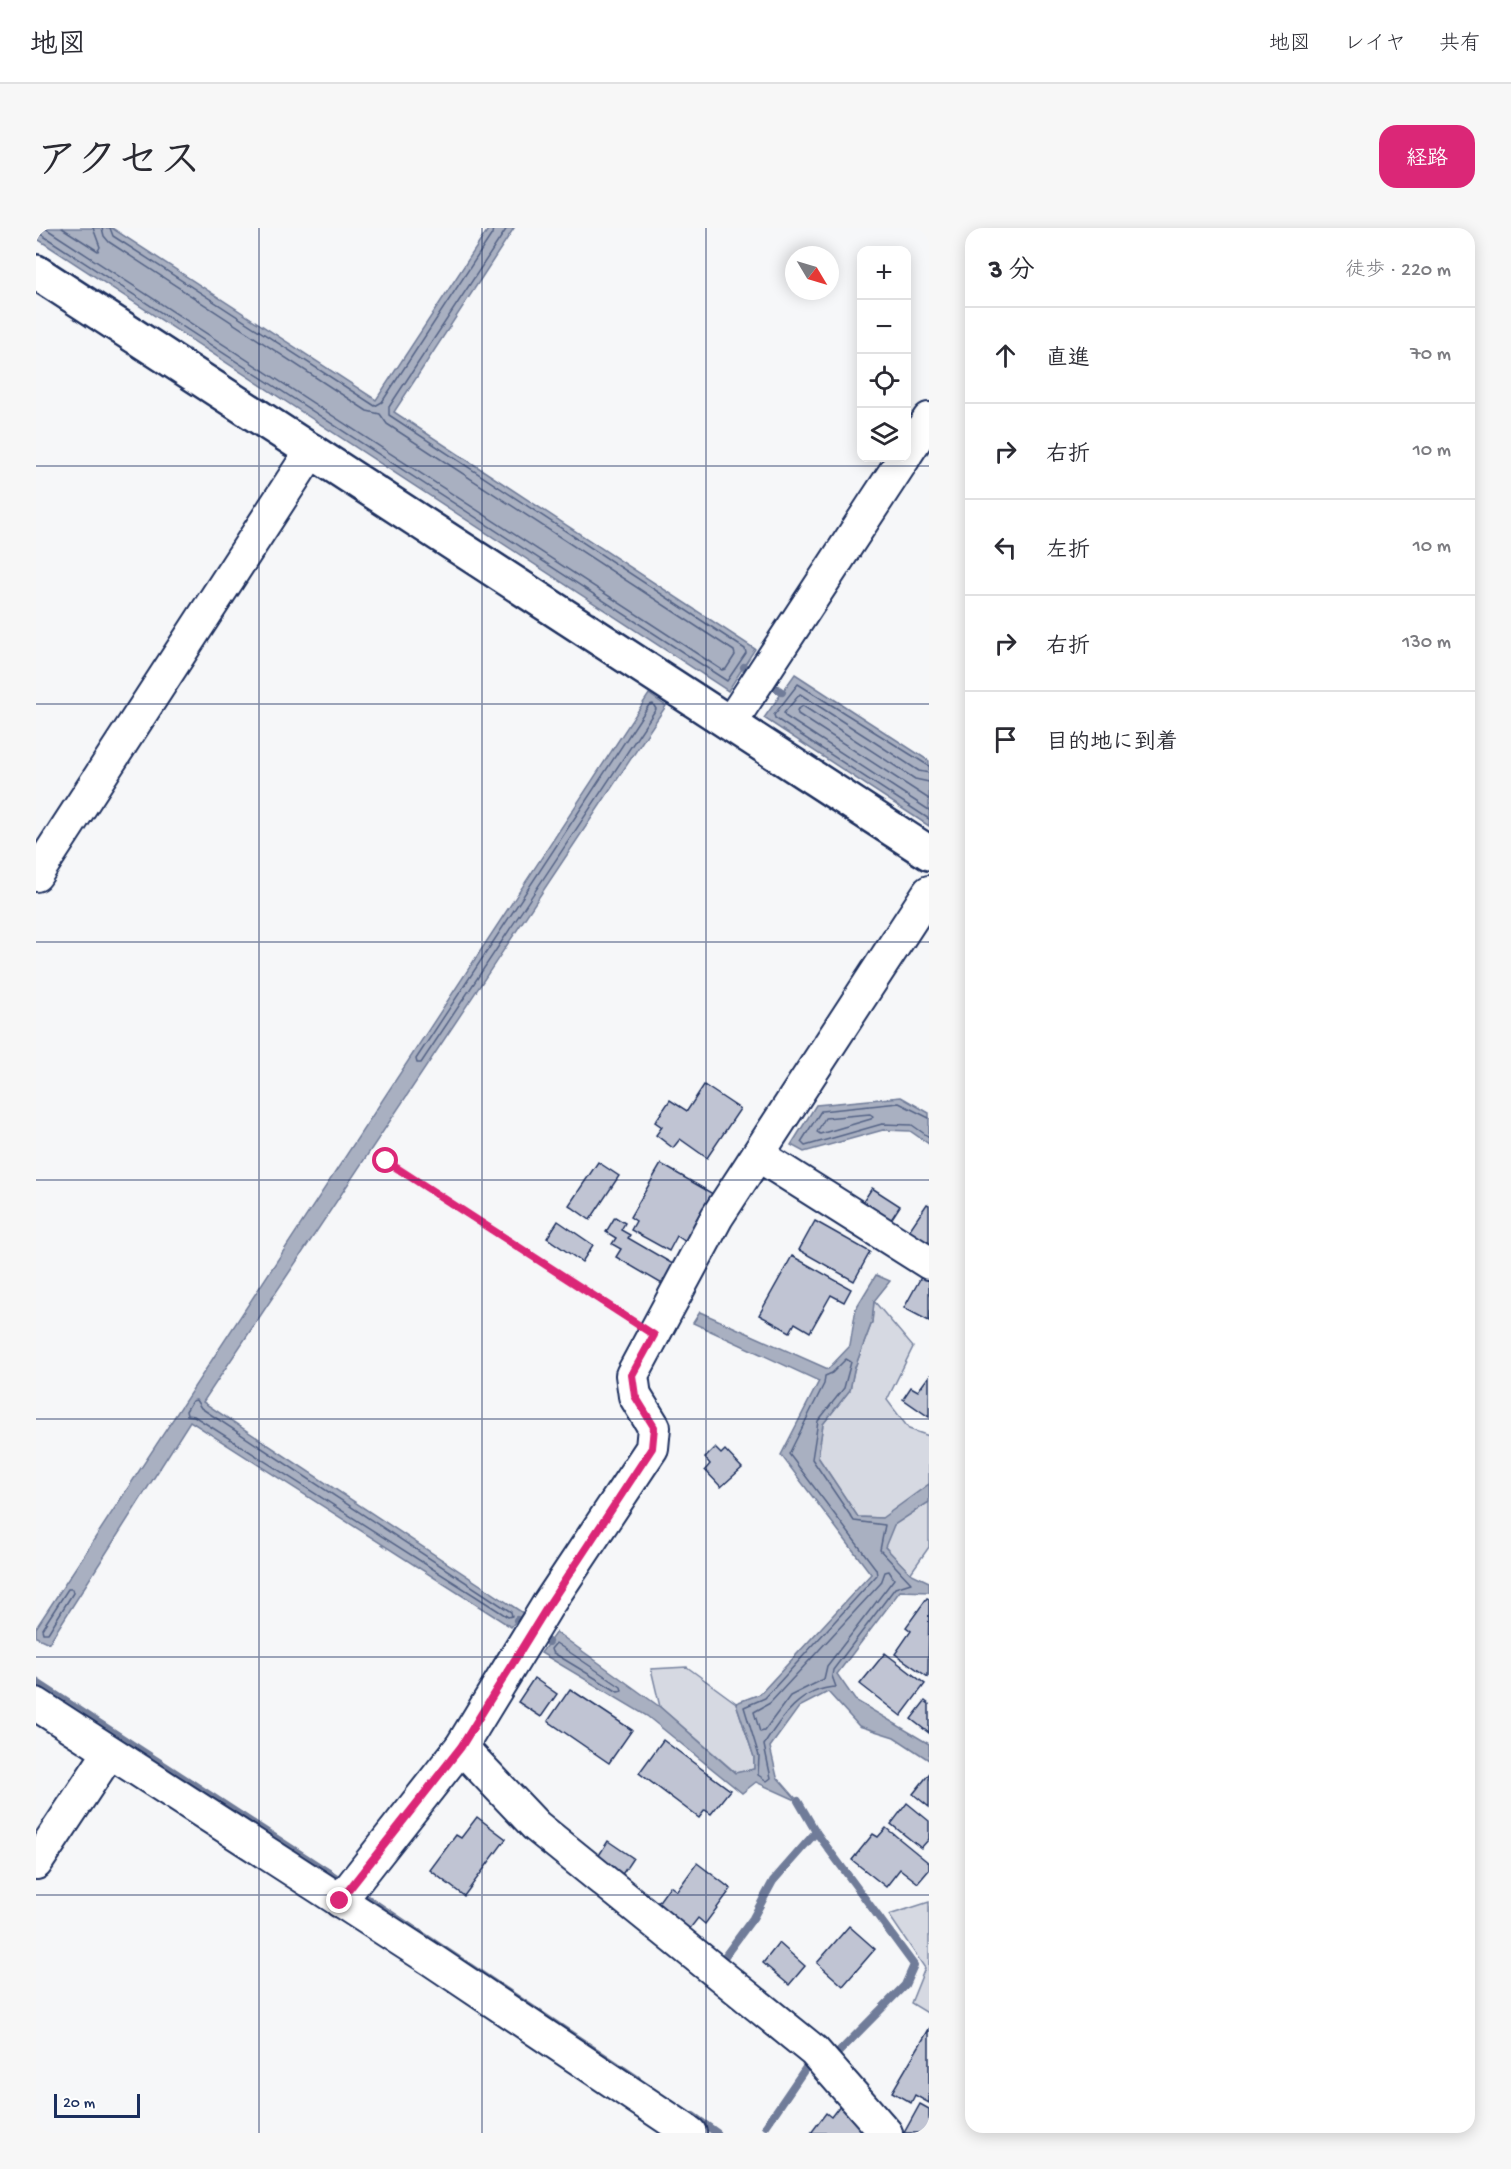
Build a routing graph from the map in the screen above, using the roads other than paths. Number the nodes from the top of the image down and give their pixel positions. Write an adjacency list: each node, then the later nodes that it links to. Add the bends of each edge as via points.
1 (36, 272): 4 (street)
2 (929, 419): 3 (street)
3 (911, 447)
4 (312, 450): 6 (street); 8 (street)
5 (901, 462): 6 (street)
6 (731, 722): 7 (street)
7 (929, 853)
8 (36, 875)
9 (929, 892): 10 (street)
10 (758, 1155): 11 (street); 13 (street, via 717,1217 632,1375 635,1396 654,1427 652,1448)
11 (929, 1263)
12 (36, 1704): 14 (street)
13 (461, 1747): 16 (street); 18 (street, via 536,1826 814,2051)
14 (109, 1752): 15 (street); 16 (street)
15 (36, 1863)
16 (340, 1901): 17 (street)
17 (690, 2133)
18 (885, 2133)

